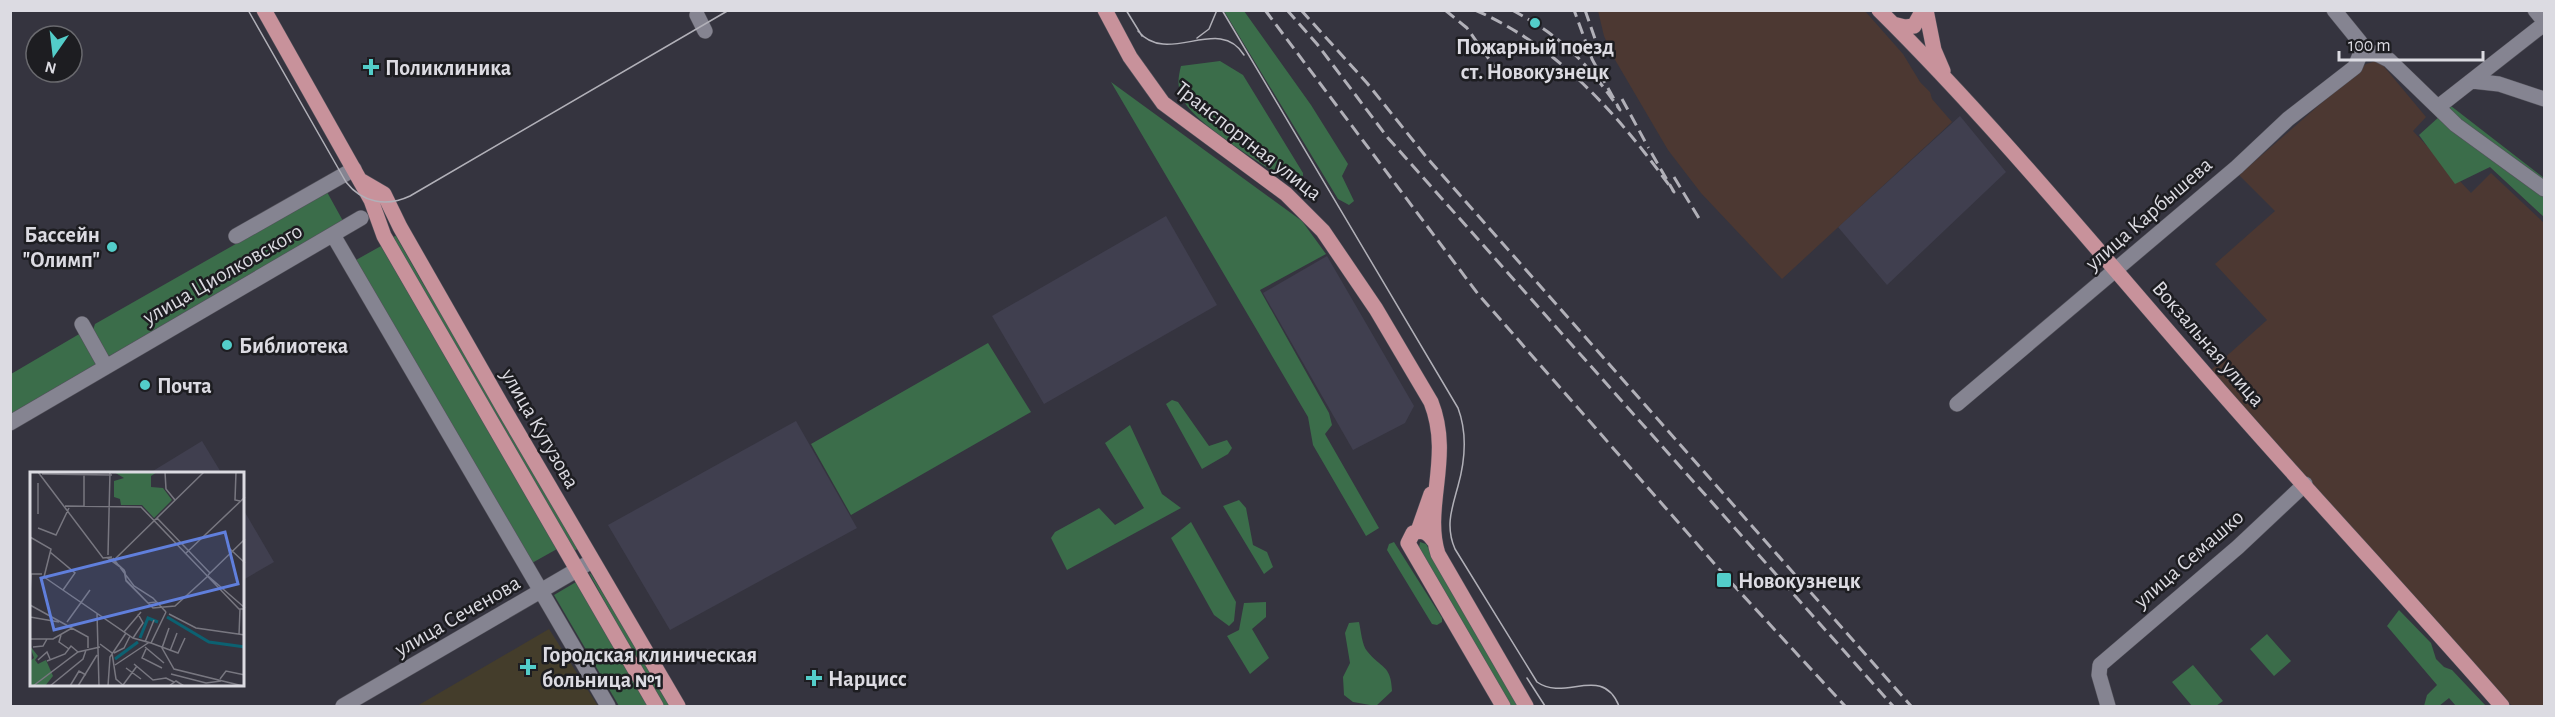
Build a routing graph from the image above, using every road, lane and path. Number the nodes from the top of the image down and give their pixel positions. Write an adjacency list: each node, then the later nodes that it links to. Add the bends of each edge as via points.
1 (264, 10): 16 (main road, улица Кутузова)
2 (1105, 10): 26 (main road, Транспортная улица, via 1130,57 1163,103 1299,205 1336,246 1431,402 1438,418)
3 (1880, 10): 9 (main road, Вокзальная улица)
4 (1925, 10): 9 (main road, via 1914,26); 12 (main road, via 1934,50)
5 (2334, 10): 11 (street, via 2360,42)
6 (2535, 10): 8 (street)
7 (697, 15): 10 (street)
8 (2544, 23): 13 (street)
9 (1893, 24): 12 (main road, Вокзальная улица)
10 (705, 31)
11 (2361, 52): 15 (street, via 2389,60); 21 (street, улица Карбышева, via 2355,67 2288,118)
12 (1946, 79): 21 (main road, Вокзальная улица)
13 (2472, 81): 14 (street, via 2499,84); 15 (street)
14 (2544, 99)
15 (2438, 107): 17 (street)
16 (357, 174): 20 (street, улица Циолковского); 30 (main road, улица Кутузова, via 390,202 400,227); 31 (main road, улица Кутузова, via 384,236)
17 (2544, 189)
18 (361, 218): 19 (street, улица Циолковского)
19 (333, 235): 23 (street, улица Циолковского); 32 (street)
20 (236, 236)
21 (2117, 270): 24 (street, улица Карбышева); 27 (main road, Вокзальная улица)
22 (82, 324): 23 (street)
23 (106, 367): 25 (street, улица Циолковского)
24 (1957, 404)
25 (10, 423)
26 (1440, 462): 28 (main road, Транспортная улица); 29 (main road, Транспортная улица)
27 (2305, 484): 39 (street, улица Семашко, via 2100,665); 40 (main road, Вокзальная улица)
28 (1413, 535): 29 (main road, via 1425,532); 37 (main road, via 1410,548)
29 (1434, 541): 38 (main road, Транспортная улица)
30 (592, 561): 31 (street, улица Сеченова); 36 (main road, улица Кутузова)
31 (576, 571): 32 (street, улица Сеченова); 35 (main road, улица Кутузова)
32 (540, 592): 33 (street, улица Сеченова); 34 (street)
33 (344, 706)
34 (608, 706)
35 (656, 706)
36 (678, 706)
37 (1503, 706)
38 (1526, 706)
39 (2108, 706)
40 (2502, 706)

